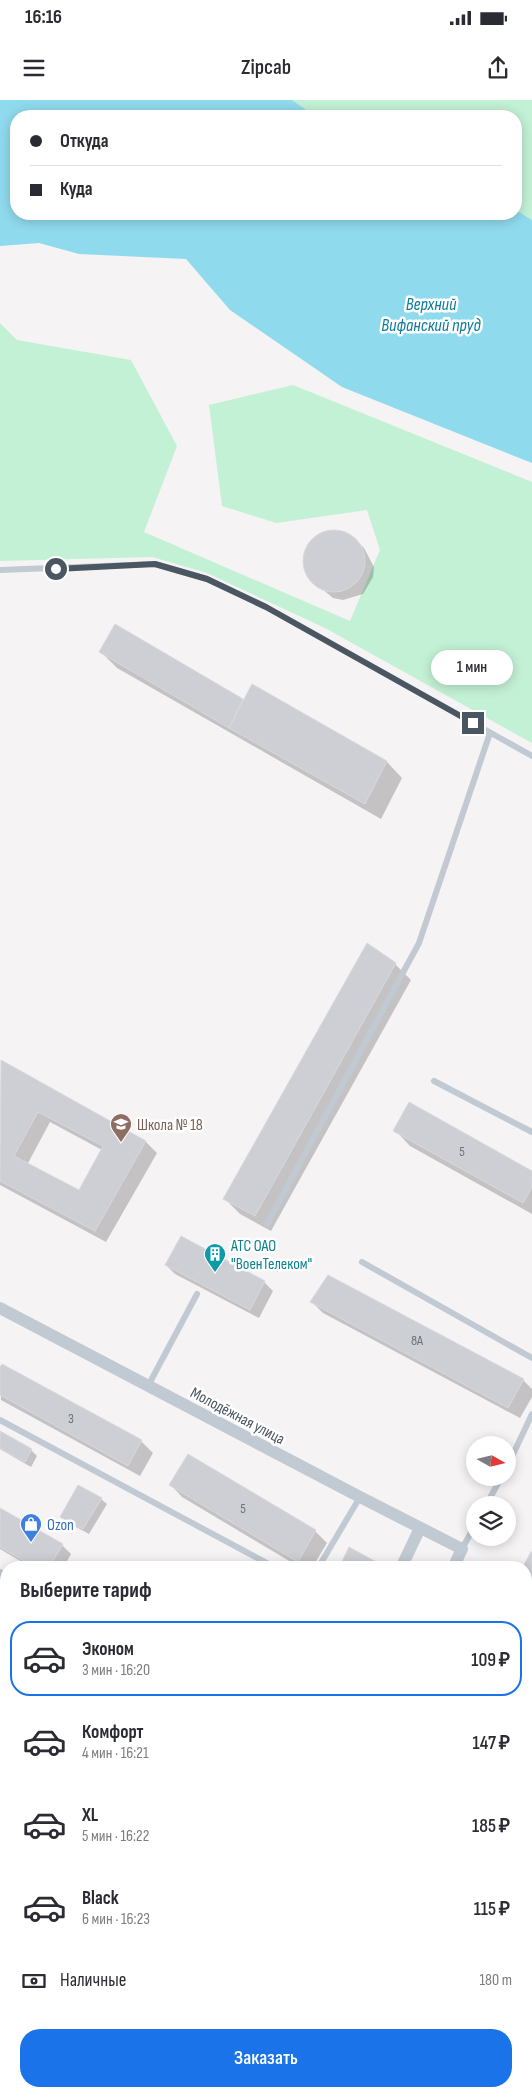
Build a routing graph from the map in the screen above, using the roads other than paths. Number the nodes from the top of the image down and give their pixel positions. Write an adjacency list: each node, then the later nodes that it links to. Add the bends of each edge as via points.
1 (0, 570): 2 (lane, via 155,564 207,579 266,607)
2 (490, 733): 3 (lane); 6 (lane, via 419,943)
3 (532, 756)
4 (434, 1081): 5 (lane)
5 (532, 1132)
6 (267, 1224)
7 (362, 1262): 10 (lane)
8 (197, 1294): 11 (lane)
9 (0, 1308): 11 (street, Молодёжная улица)
10 (532, 1358)
11 (148, 1386): 15 (street, Молодёжная улица)
12 (532, 1414): 14 (lane)
13 (0, 1420): 19 (lane)
14 (516, 1448)
15 (360, 1497): 16 (street, Молодёжная улица); 20 (lane)
16 (420, 1528): 18 (street, Молодёжная улица); 21 (street)
17 (466, 1542): 18 (lane)
18 (462, 1549): 22 (street)
19 (263, 1561)
20 (322, 1561)
21 (404, 1561)
22 (456, 1561)

